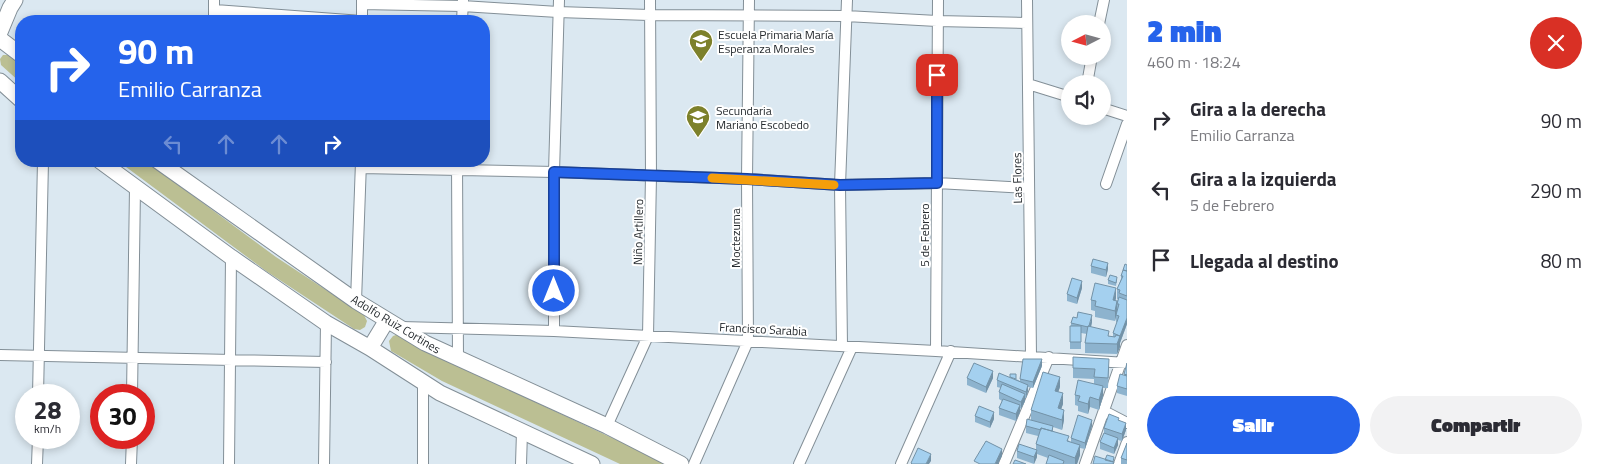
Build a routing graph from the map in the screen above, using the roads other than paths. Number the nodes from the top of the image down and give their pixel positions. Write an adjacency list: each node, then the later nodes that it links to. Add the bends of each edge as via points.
1 (559, 0): 12 (street)
2 (650, 0): 15 (street, Niño Artillero)
3 (748, 0): 17 (street, Moctezuma)
4 (846, 0): 18 (street)
5 (938, 0): 19 (street, 5 de Febrero)
6 (1027, 0): 20 (street, Las Flores)
7 (1104, 0): 16 (street)
8 (362, 2): 10 (street); 14 (street)
9 (11, 3): 21 (main road)
10 (462, 3): 12 (street)
11 (215, 5): 13 (street)
12 (558, 12): 15 (street); 37 (street)
13 (307, 15)
14 (362, 15)
15 (649, 15): 17 (street); 38 (street, Niño Artillero)
16 (1101, 15)
17 (748, 16): 18 (street); 39 (street, Moctezuma)
18 (846, 16): 19 (street); 42 (street)
19 (937, 21): 20 (street); 40 (street, 5 de Febrero)
20 (1028, 23): 25 (street, Las Flores)
21 (0, 32)
22 (0, 39): 23 (main road)
23 (15, 50)
24 (0, 81): 27 (main road)
25 (1028, 84): 26 (street); 44 (street, Las Flores)
26 (1061, 94)
27 (15, 95)
28 (1111, 111): 29 (street)
29 (1127, 116)
30 (1127, 124): 41 (street)
31 (43, 167): 59 (street)
32 (108, 167): 43 (main road)
33 (166, 167): 46 (main road, Adolfo Ruiz Cortines)
34 (361, 167): 46 (street)
35 (457, 167): 49 (street)
36 (485, 167): 37 (street)
37 (554, 172): 38 (street); 50 (street)
38 (652, 176): 39 (street); 51 (street, Niño Artillero)
39 (747, 179): 42 (street); 52 (street, Moctezuma)
40 (937, 183): 42 (street); 44 (street); 56 (street, 5 de Febrero)
41 (1106, 184)
42 (840, 185): 54 (street)
43 (135, 188): 45 (main road); 61 (street)
44 (1029, 188): 60 (street, Las Flores)
45 (231, 257): 47 (main road); 64 (street)
46 (356, 301): 48 (main road, Adolfo Ruiz Cortines)
47 (326, 323): 55 (main road); 65 (street)
48 (392, 324): 49 (street, Francisco Sarabia); 55 (main road); 63 (main road, Adolfo Ruiz Cortines)
49 (458, 329): 50 (street, Francisco Sarabia); 63 (street)
50 (554, 331): 51 (street, Francisco Sarabia)
51 (648, 336): 52 (street, Francisco Sarabia); 72 (street, Niño Artillero)
52 (748, 341): 54 (street, Francisco Sarabia); 85 (street, Moctezuma)
53 (1127, 345): 66 (street)
54 (847, 346): 56 (street, Francisco Sarabia); 86 (street)
55 (370, 348): 67 (main road)
56 (936, 350): 57 (street, Francisco Sarabia)
57 (951, 352): 60 (street, Francisco Sarabia); 87 (street)
58 (0, 355): 59 (street)
59 (39, 356): 61 (street); 68 (street)
60 (1031, 356): 62 (street, Francisco Sarabia)
61 (133, 358): 64 (street); 69 (street)
62 (1049, 358): 66 (street, Francisco Sarabia); 88 (street)
63 (458, 359): 72 (main road, Adolfo Ruiz Cortines)
64 (230, 360): 65 (street); 79 (street)
65 (326, 362): 80 (street)
66 (1124, 363): 70 (street)
67 (423, 383): 73 (main road); 81 (street)
68 (38, 384)
69 (132, 384)
70 (1104, 411): 71 (street); 89 (street)
71 (1127, 423)
72 (607, 426): 84 (main road, Adolfo Ruiz Cortines)
73 (522, 432): 82 (street); 83 (main road)
74 (1127, 442): 90 (street)
75 (38, 449): 77 (street)
76 (132, 449): 78 (street)
77 (37, 464)
78 (131, 464)
79 (229, 464)
80 (324, 464)
81 (422, 464)
82 (521, 464)
83 (592, 464)
84 (682, 464)
85 (694, 464)
86 (799, 464)
87 (901, 464)
88 (1004, 464)
89 (1085, 464)
90 (1119, 464)

